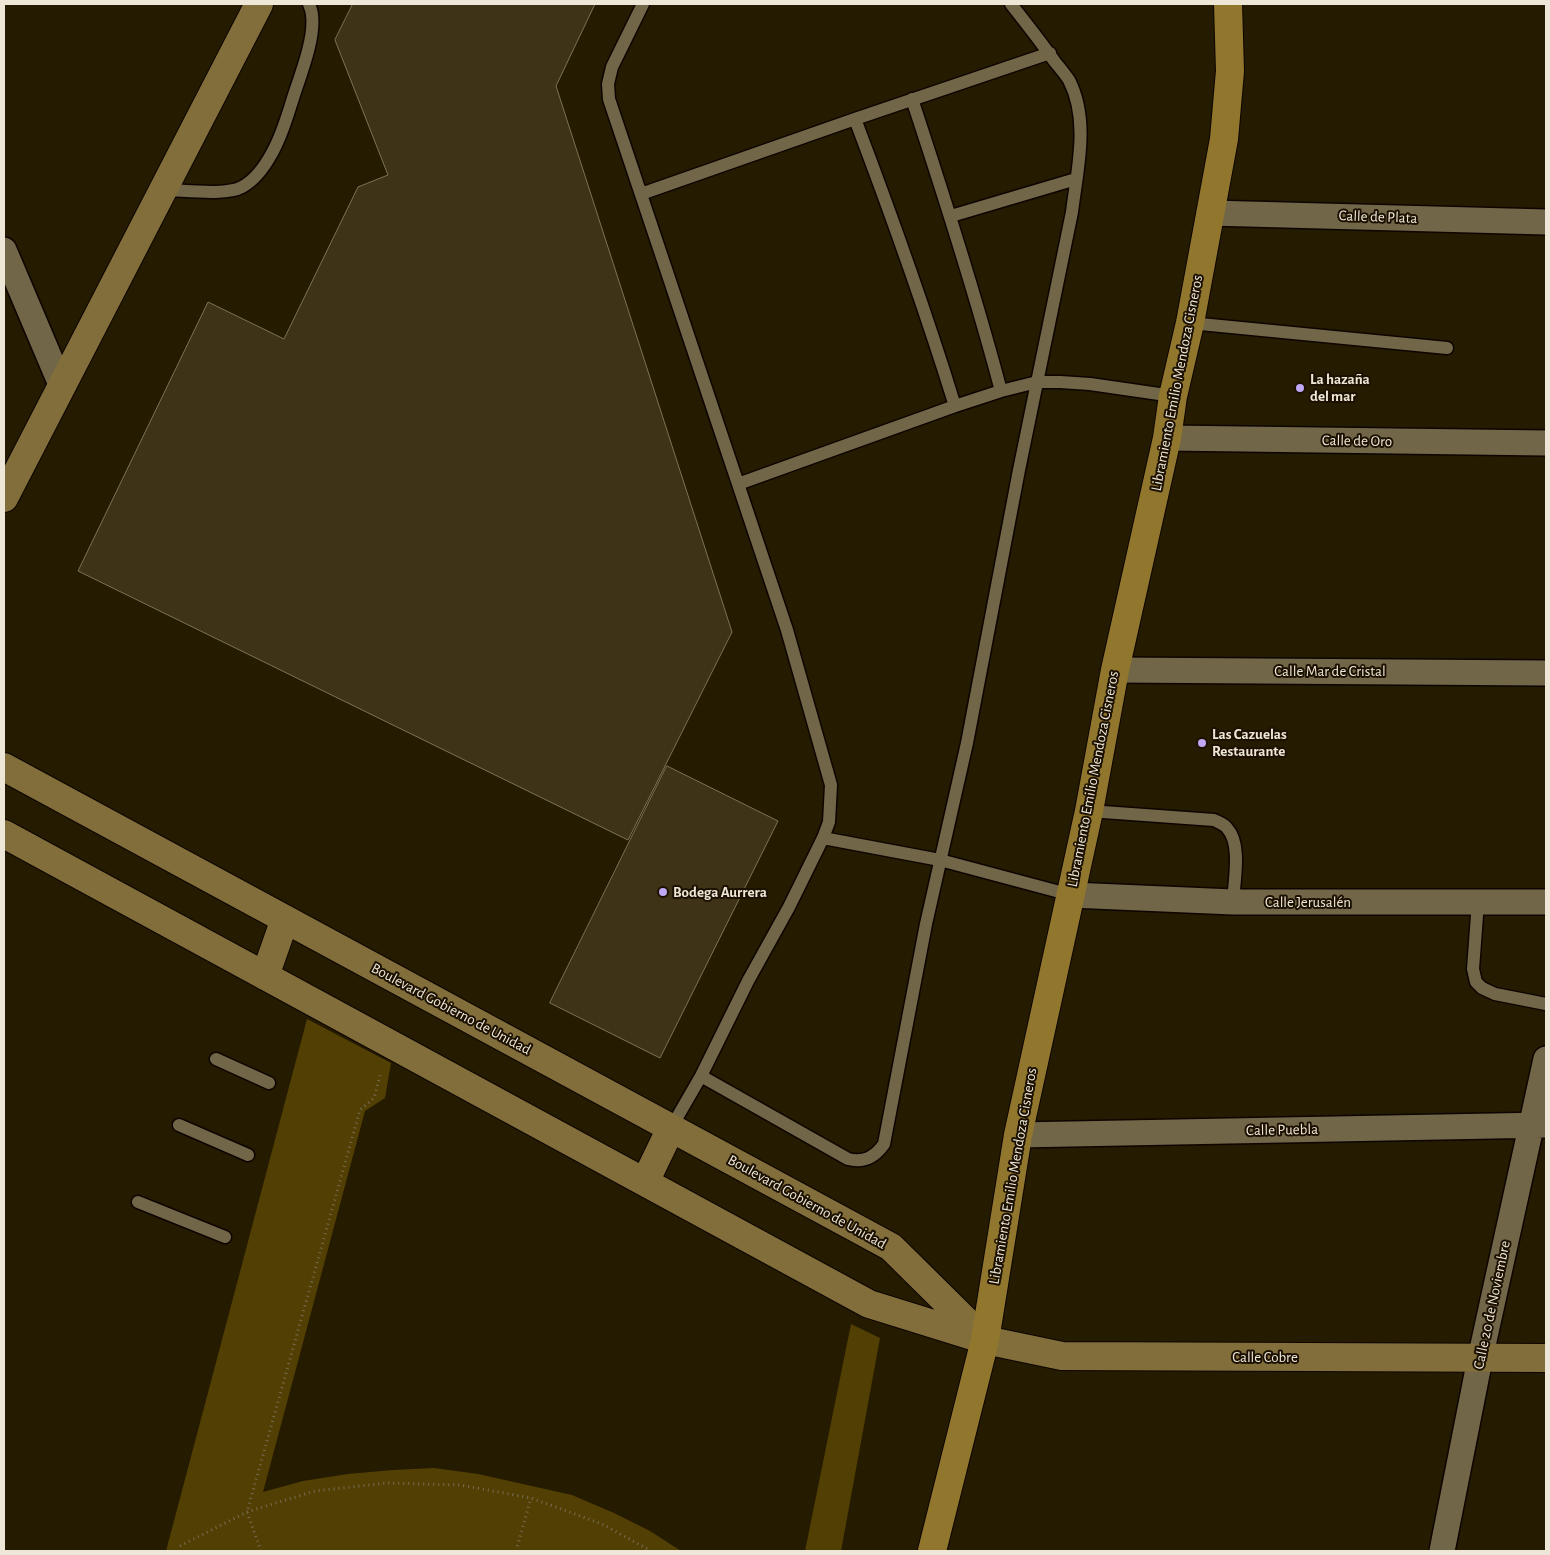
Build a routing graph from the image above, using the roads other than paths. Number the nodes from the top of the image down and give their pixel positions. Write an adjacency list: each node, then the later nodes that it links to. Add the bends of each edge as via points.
1 (258, 4): 10 (street)
2 (309, 4): 10 (lane, via 312,28 306,57 283,130 260,171 241,188 229,192)
3 (643, 4): 11 (lane, via 612,67 608,84 609,99)
4 (1011, 4): 6 (lane)
5 (1228, 4): 12 (main road, Libramiento Emilio Mendoza Cisneros, via 1230,72 1224,139)
6 (1050, 53): 7 (lane); 9 (lane, via 1068,80 1080,116)
7 (912, 99): 8 (lane); 13 (lane)
8 (855, 119): 11 (lane); 22 (lane, via 910,267)
9 (1076, 179): 13 (lane); 18 (lane)
10 (163, 190): 19 (street)
11 (641, 194): 25 (lane)
12 (1210, 213): 14 (street, Calle de Plata); 16 (main road, Libramiento Emilio Mendoza Cisneros)
13 (951, 216): 20 (lane)
14 (1546, 222)
15 (4, 250): 19 (street)
16 (1190, 323): 17 (lane); 21 (main road, Libramiento Emilio Mendoza Cisneros)
17 (1447, 348)
18 (1036, 382): 20 (lane); 21 (lane, via 1090,384); 33 (lane)
19 (62, 387): 26 (street)
20 (1001, 391): 22 (lane)
21 (1173, 396): 23 (main road, Libramiento Emilio Mendoza Cisneros)
22 (955, 406): 25 (lane)
23 (1167, 438): 24 (street, Calle de Oro); 27 (main road, Libramiento Emilio Mendoza Cisneros)
24 (1546, 443)
25 (738, 484): 32 (lane, via 787,630 831,785 829,822)
26 (4, 498)
27 (1115, 670): 28 (street, Calle Mar de Cristal); 30 (main road, Libramiento Emilio Mendoza Cisneros)
28 (1546, 673)
29 (4, 767): 38 (street, Boulevard Gobierno de Unidad)
30 (1089, 811): 34 (main road, Libramiento Emilio Mendoza Cisneros); 35 (lane, via 1214,820 1227,827 1236,848)
31 (4, 834): 39 (street)
32 (823, 838): 33 (lane); 43 (lane)
33 (940, 860): 34 (lane); 43 (lane, via 884,1144 878,1153 866,1160 848,1159)
34 (1070, 895): 35 (street, Calle Jerusalén); 48 (main road, Libramiento Emilio Mendoza Cisneros)
35 (1233, 902): 36 (street, Calle Jerusalén)
36 (1478, 902): 37 (street, Calle Jerusalén); 40 (lane, via 1472,969 1476,982 1495,994)
37 (1546, 902)
38 (284, 919): 39 (street); 47 (street, Boulevard Gobierno de Unidad)
39 (265, 976): 50 (street)
40 (1546, 1004)
41 (216, 1059): 44 (lane)
42 (1546, 1060): 46 (street, Calle 20 de Noviembre)
43 (701, 1076): 47 (lane)
44 (269, 1083)
45 (179, 1125): 49 (lane)
46 (1539, 1125): 48 (street, Calle Puebla); 55 (street, Calle 20 de Noviembre)
47 (671, 1128): 50 (street); 53 (street, Boulevard Gobierno de Unidad, via 891,1247)
48 (1018, 1135): 53 (main road, Libramiento Emilio Mendoza Cisneros)
49 (248, 1155)
50 (645, 1182): 53 (street, via 869,1304)
51 (138, 1202): 52 (lane)
52 (226, 1237)
53 (985, 1340): 55 (street, Calle Cobre, via 1062,1356); 56 (main road, Libramiento Emilio Mendoza Cisneros)
54 (1546, 1358): 55 (street, Calle Cobre)
55 (1480, 1359): 57 (street, Calle 20 de Noviembre)
56 (932, 1551)
57 (1442, 1551)

